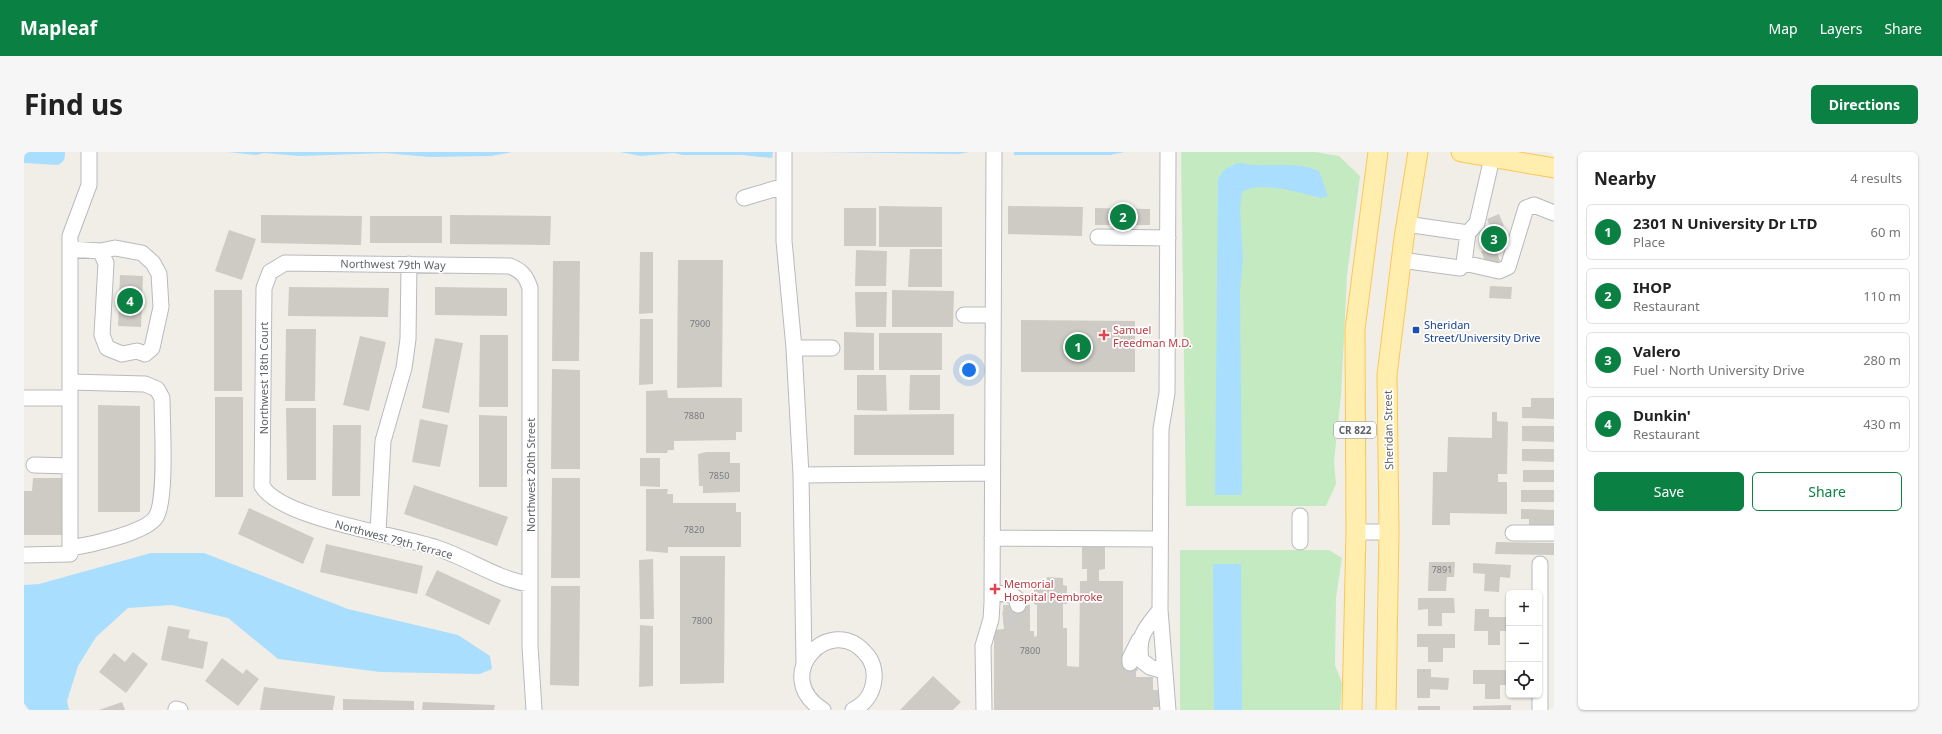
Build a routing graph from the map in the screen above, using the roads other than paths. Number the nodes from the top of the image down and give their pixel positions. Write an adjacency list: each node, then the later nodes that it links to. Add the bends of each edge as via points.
1 (89, 152): 17 (street, via 89,185 70,236)
2 (784, 152): 10 (street)
3 (994, 152): 25 (street)
4 (1168, 152): 16 (street)
5 (1378, 152): 38 (main road, CR 822, via 1355,329)
6 (1418, 152): 13 (main road, Sheridan Street / CR 822)
7 (1461, 152): 8 (main road)
8 (1492, 158): 9 (main road); 14 (street, via 1477,223)
9 (1554, 168)
10 (784, 186): 11 (street); 26 (street, via 784,242)
11 (744, 198)
12 (1554, 213): 21 (street, via 1534,205 1526,208 1508,267 1499,270)
13 (1406, 224): 14 (street); 19 (main road, Sheridan Street / CR 822)
14 (1468, 233): 21 (street)
15 (1098, 237): 16 (street)
16 (1168, 238): 43 (street, via 1167,393 1161,429)
17 (70, 249): 18 (street); 28 (street)
18 (100, 251): 18 (street, via 106,263 102,335 107,348 122,354 137,351 145,354 152,348 156,335 161,307 160,274 153,262 142,253 115,248)
19 (1401, 260): 21 (street, via 1460,268); 39 (main road, Sheridan Street / CR 822, via 1387,375)
20 (409, 264): 22 (street, Northwest 79th Way, via 510,266); 23 (street, Northwest 79th Way, via 286,263); 37 (street, via 408,340 404,368 383,441)
21 (1464, 264)
22 (518, 269): 48 (street, Northwest 20th Street, via 526,276 530,288)
23 (270, 272): 35 (street, Northwest 18th Court, via 264,288)
24 (964, 315): 25 (street)
25 (993, 315): 33 (street)
26 (794, 348): 27 (street); 34 (street)
27 (832, 348)
28 (70, 382): 30 (street); 45 (street, via 145,384 157,389 162,398 162,498 155,518 138,530)
29 (24, 398): 30 (street)
30 (70, 398): 32 (street)
31 (34, 465): 32 (street)
32 (70, 466): 45 (street)
33 (992, 473): 34 (street); 42 (street)
34 (801, 475): 52 (street)
35 (262, 486): 37 (street, Northwest 79th Terrace, via 267,494 314,517)
36 (1300, 516): 44 (street)
37 (378, 532): 48 (street, Northwest 79th Terrace, via 437,548 476,563 514,582)
38 (1356, 532): 39 (street); 64 (main road, CR 822)
39 (1389, 532): 65 (main road, Sheridan Street / CR 822)
40 (1513, 533): 41 (street)
41 (1554, 533)
42 (992, 538): 43 (street); 49 (street)
43 (1160, 539): 51 (street)
44 (1300, 542)
45 (70, 548): 46 (street, via 70,554)
46 (24, 556)
47 (1540, 564): 66 (street)
48 (530, 584): 57 (street, Northwest 20th Street)
49 (992, 593): 50 (street, via 1009,594 1016,598); 62 (street, via 997,619 983,646)
50 (1018, 605)
51 (1160, 610): 53 (street); 56 (street)
52 (803, 629): 54 (street, via 811,636); 55 (street)
53 (1141, 637): 56 (street, via 1141,660 1150,667); 56 (street, via 1130,658 1133,667)
54 (826, 642): 55 (street, via 810,652); 61 (street, via 836,640 856,644 873,665 873,689 867,699)
55 (804, 664): 58 (street, via 802,684 806,695)
56 (1164, 671): 63 (street)
57 (532, 686): 59 (street, Northwest 20th Street); 60 (street, Northwest 20th Street)
58 (817, 708)
59 (534, 710)
60 (543, 710)
61 (853, 710)
62 (984, 710)
63 (1168, 710)
64 (1352, 710)
65 (1386, 710)
66 (1540, 710)

